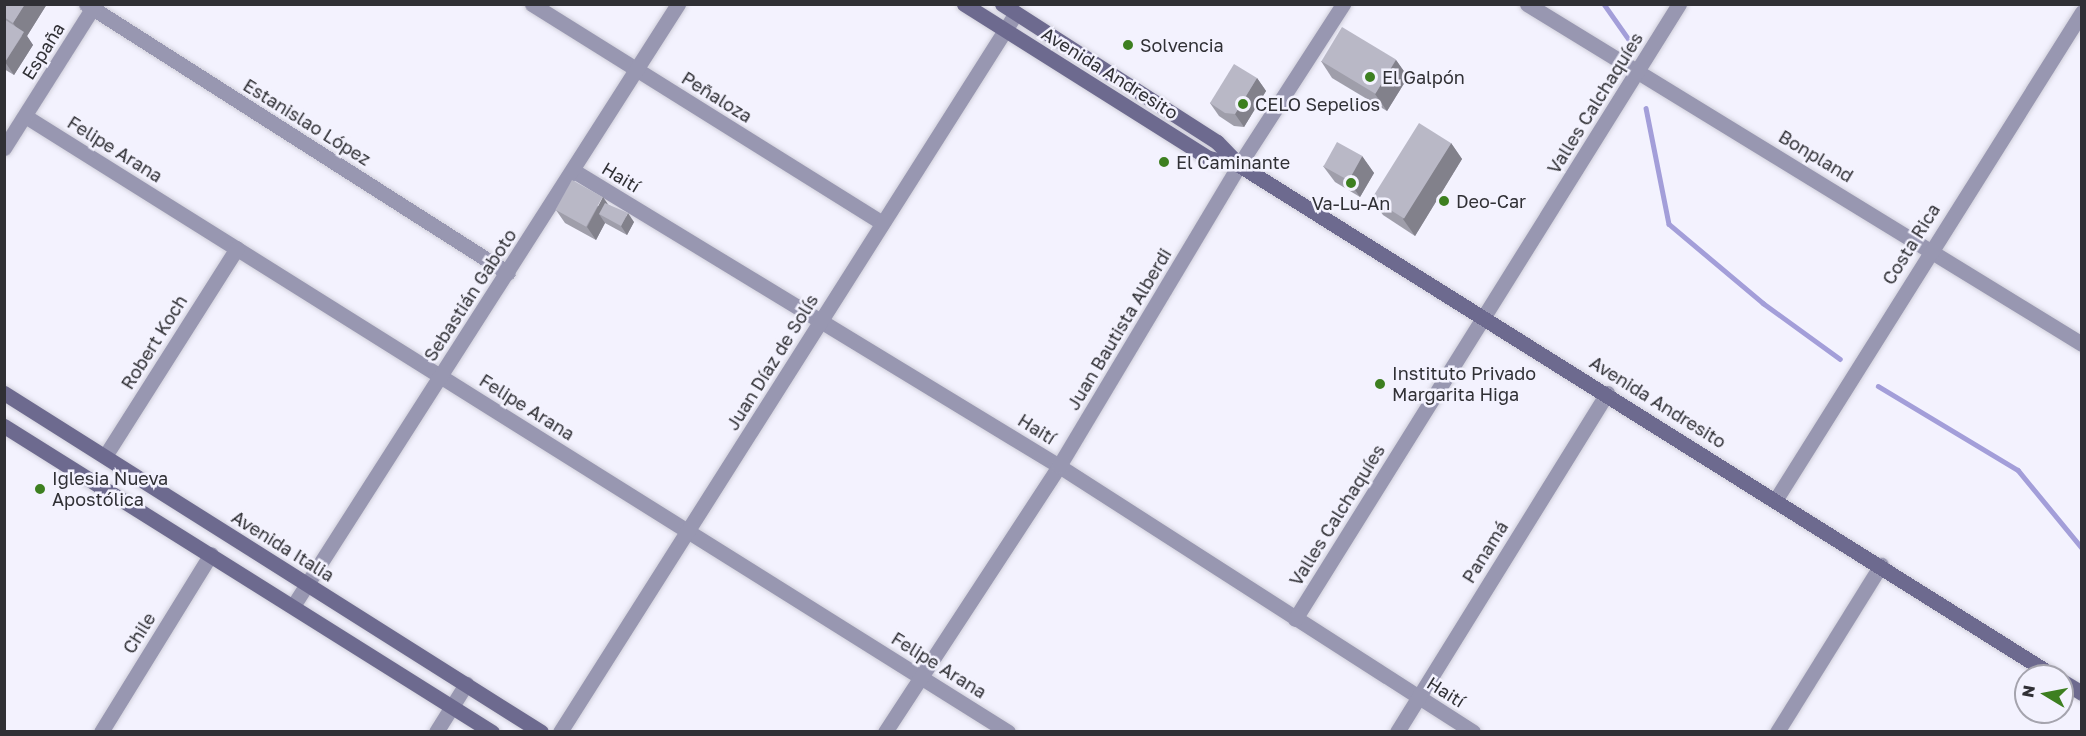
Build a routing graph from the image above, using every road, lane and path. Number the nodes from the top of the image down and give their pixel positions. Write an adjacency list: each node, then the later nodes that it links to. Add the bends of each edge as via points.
1 (532, 4): 13 (street, Peñaloza)
2 (678, 4): 13 (street, Sebastián Gaboto)
3 (964, 4): 12 (main road, Avenida Andresito)
4 (1002, 4): 11 (main road, Avenida Andresito)
5 (1343, 4): 17 (street, Juan Bautista Alberdi)
6 (1527, 4): 14 (street, Bonpland)
7 (1680, 4): 14 (street, Valles Calchaquíes)
8 (2076, 4): 10 (street)
9 (91, 6): 15 (street, España); 22 (street, Estanislao López)
10 (2082, 10): 21 (street, Costa Rica)
11 (1016, 13): 12 (street, Juan Díaz de Solís); 17 (main road, Avenida Andresito, via 1217,142)
12 (1005, 30): 17 (main road, Avenida Andresito, via 1209,158); 19 (street, Juan Díaz de Solís)
13 (637, 70): 18 (street, Sebastián Gaboto); 19 (street, Peñaloza)
14 (1638, 71): 21 (street, Bonpland); 23 (street, Valles Calchaquíes)
15 (25, 116): 16 (street, España); 20 (street, Felipe Arana)
16 (4, 148)
17 (1239, 165): 23 (main road, Avenida Andresito); 31 (street, Juan Bautista Alberdi)
18 (574, 171): 22 (street, Sebastián Gaboto); 24 (street, Haití)
19 (882, 223): 24 (street, Juan Díaz de Solís)
20 (237, 248): 26 (street, Felipe Arana); 30 (street, Robert Koch)
21 (1930, 248): 25 (street, Bonpland); 32 (street, Costa Rica)
22 (508, 273): 26 (street, Sebastián Gaboto)
23 (1484, 318): 28 (main road, Avenida Andresito); 38 (street, Valles Calchaquíes)
24 (822, 320): 31 (street, Haití); 33 (street, Juan Díaz de Solís)
25 (2082, 344)
26 (442, 376): 33 (street, Felipe Arana); 36 (street, Sebastián Gaboto)
27 (4, 393): 30 (main road, Avenida Italia)
28 (1608, 393): 32 (main road, Avenida Andresito); 42 (street, Panamá)
29 (4, 426): 34 (main road)
30 (105, 456): 36 (main road, Avenida Italia)
31 (1059, 466): 38 (street, Haití); 40 (street, Juan Bautista Alberdi)
32 (1776, 499): 35 (main road, Avenida Andresito)
33 (689, 531): 40 (street, Felipe Arana); 48 (street, Juan Díaz de Solís)
34 (211, 554): 37 (main road); 44 (street, Chile)
35 (1881, 565): 39 (main road, Avenida Andresito); 53 (street)
36 (306, 584): 37 (street, Sebastián Gaboto); 41 (main road, Avenida Italia)
37 (293, 606): 43 (main road)
38 (1295, 619): 42 (street, Haití)
39 (2035, 664)
40 (920, 676): 49 (street, Juan Bautista Alberdi); 50 (street, Felipe Arana)
41 (466, 684): 43 (street); 47 (main road, Avenida Italia)
42 (1418, 698): 51 (street, Panamá); 52 (street, Haití)
43 (452, 706): 45 (street); 46 (main road)
44 (101, 732)
45 (436, 732)
46 (492, 732)
47 (541, 732)
48 (560, 732)
49 (885, 732)
50 (1008, 732)
51 (1396, 732)
52 (1473, 732)
53 (1777, 732)

